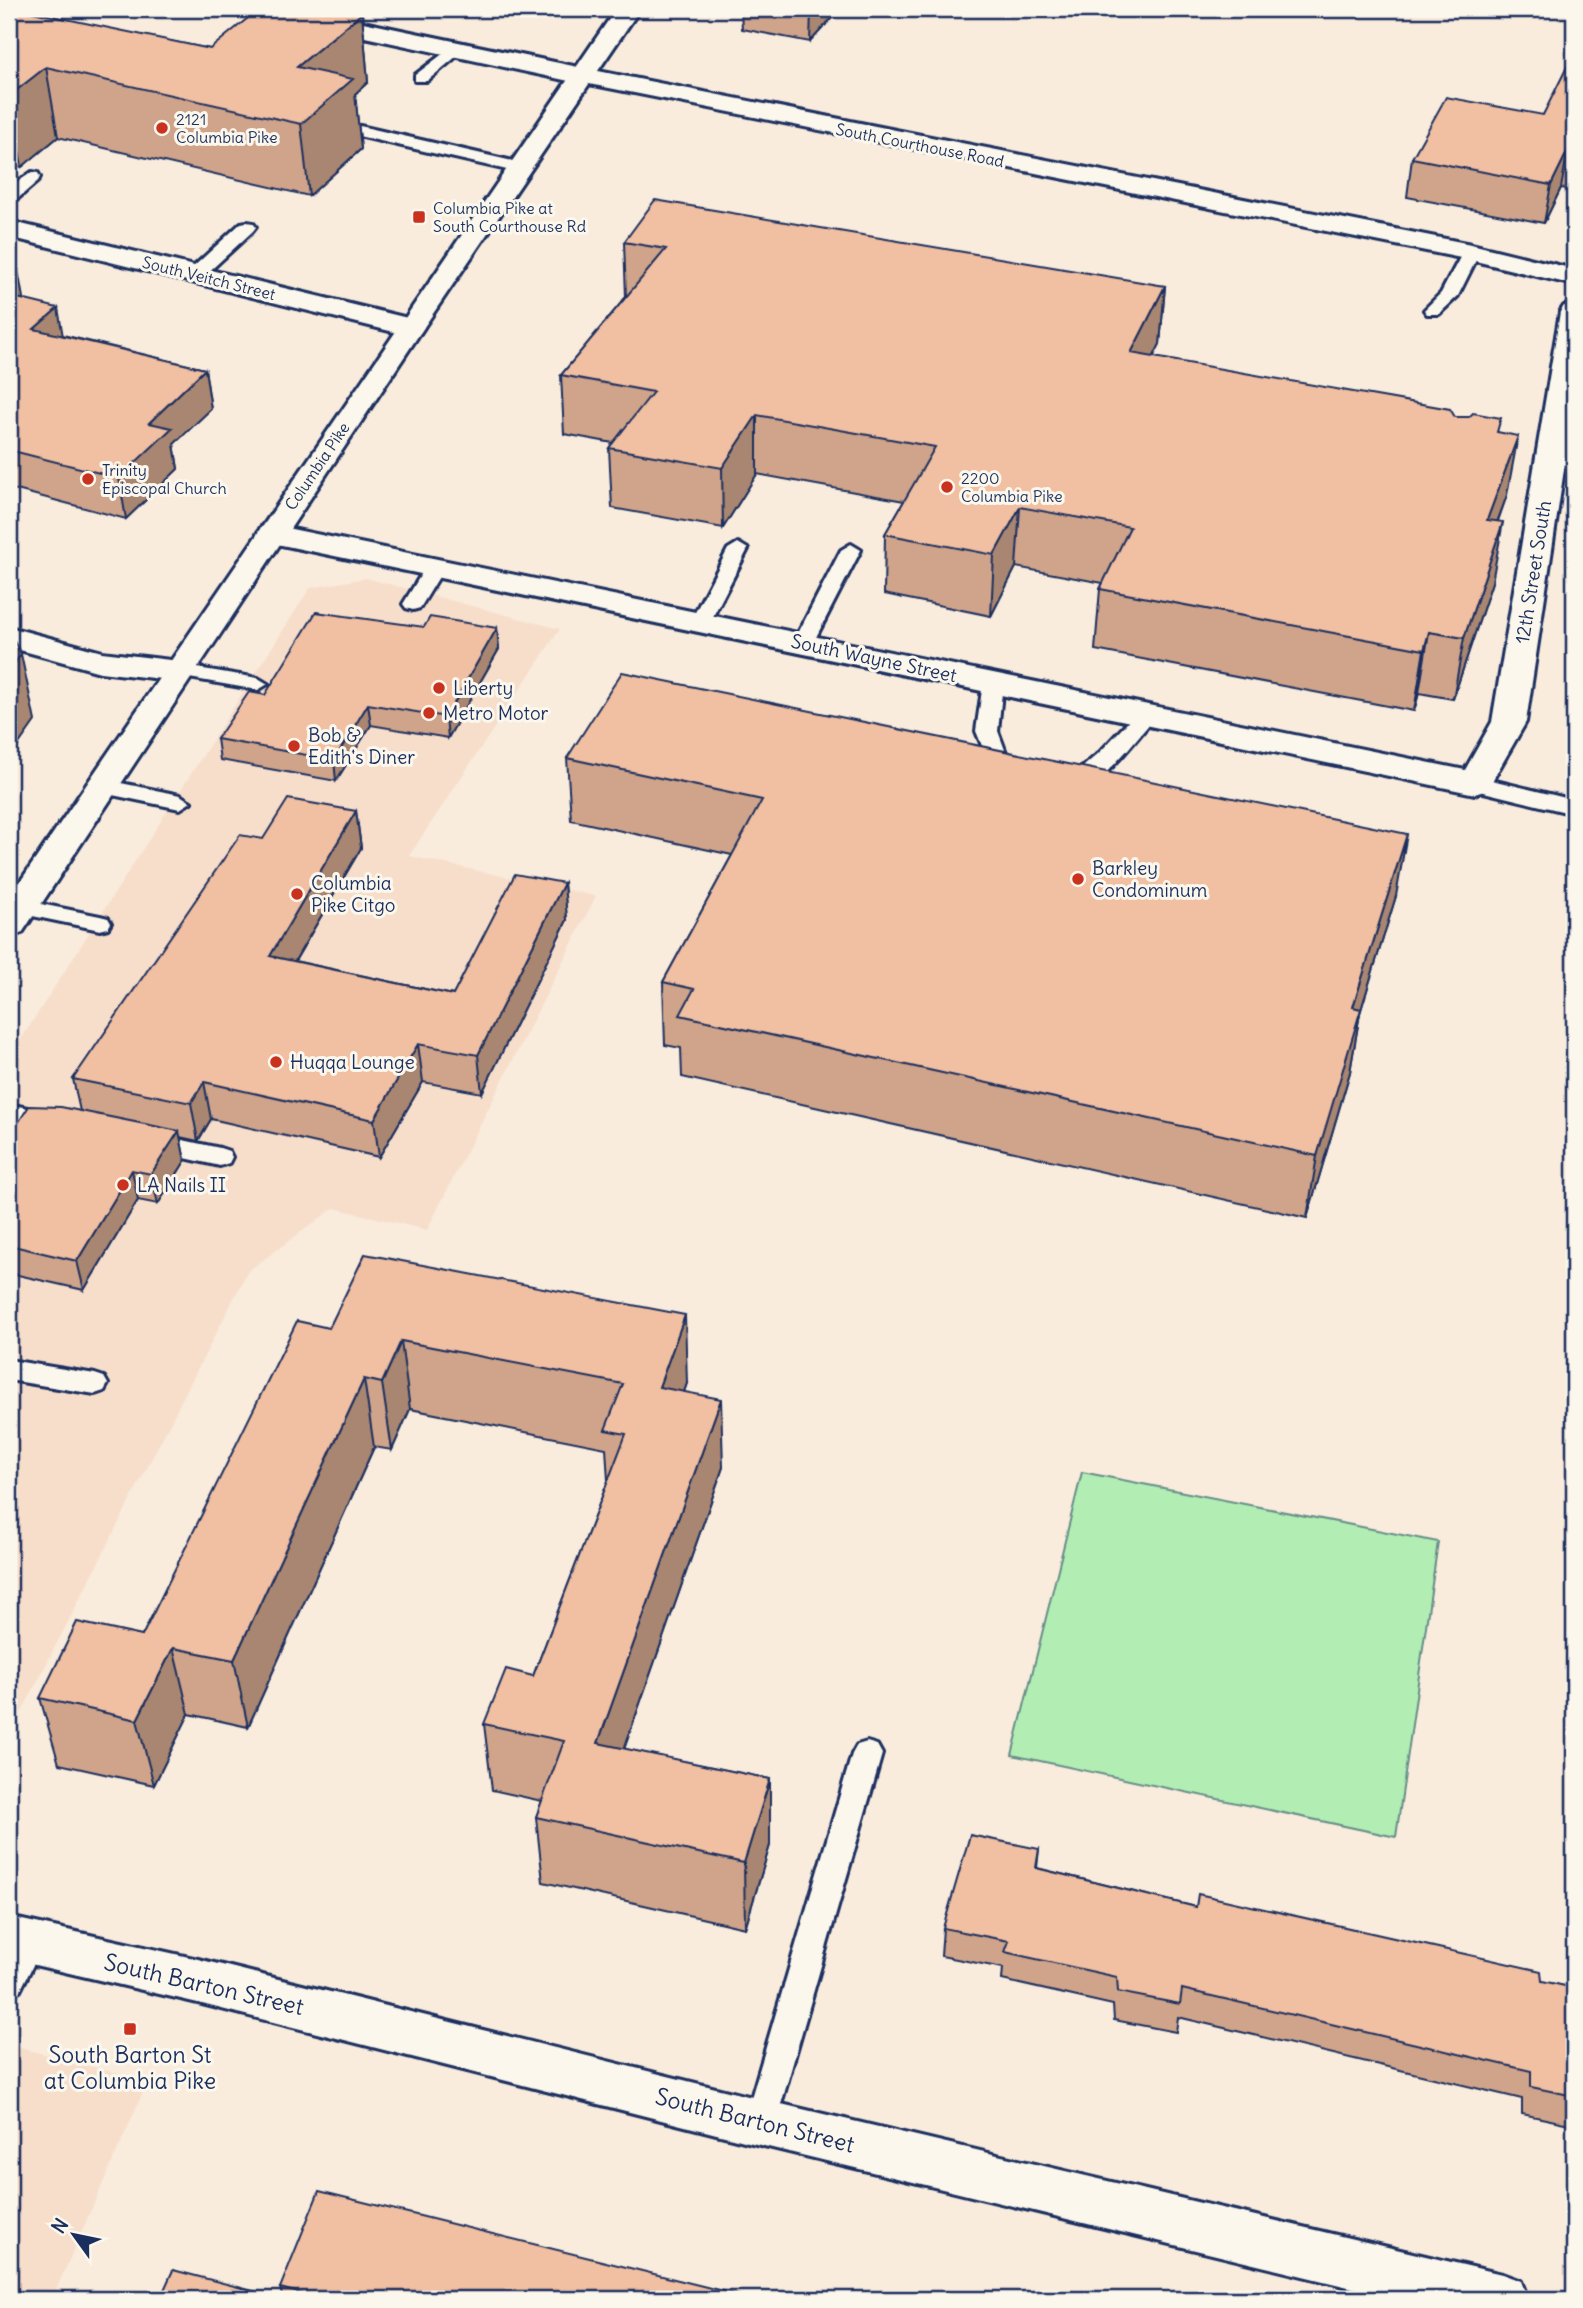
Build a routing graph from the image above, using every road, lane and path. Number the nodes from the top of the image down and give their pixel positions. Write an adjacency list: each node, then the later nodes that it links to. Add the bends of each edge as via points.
1 (628, 9): 5 (street, Columbia Pike)
2 (345, 16): 3 (street, South Courthouse Road); 4 (street, South Courthouse Road)
3 (279, 17)
4 (457, 48): 5 (street, South Courthouse Road); 6 (lane)
5 (583, 76): 8 (street, Columbia Pike); 13 (street, South Courthouse Road)
6 (421, 78)
7 (360, 131): 8 (lane)
8 (520, 167): 18 (street, Columbia Pike)
9 (32, 177): 10 (lane)
10 (9, 197)
11 (247, 227): 14 (lane)
12 (9, 229): 14 (street, South Veitch Street)
13 (1471, 252): 15 (street, South Courthouse Road); 16 (lane, via 1447,299)
14 (196, 274): 18 (street, South Veitch Street)
15 (1572, 285)
16 (1433, 310)
17 (1574, 312): 31 (street, 12th Street South, via 1509,722)
18 (410, 327): 19 (street, Columbia Pike)
19 (272, 534): 22 (street, South Wayne Street); 27 (street, Columbia Pike)
20 (738, 549): 24 (lane)
21 (851, 550): 26 (lane)
22 (435, 567): 23 (lane); 24 (street, South Wayne Street)
23 (413, 604)
24 (699, 622): 26 (street, South Wayne Street)
25 (9, 637): 27 (street, via 100,662)
26 (803, 643): 28 (street, South Wayne Street)
27 (179, 671): 29 (lane); 32 (street, Columbia Pike)
28 (993, 683): 30 (street, South Wayne Street); 30 (lane, via 987,732 999,763 1081,780)
29 (258, 684)
30 (1146, 715): 31 (street, South Wayne Street)
31 (1475, 783): 34 (lane)
32 (101, 786): 33 (lane); 35 (street, Columbia Pike)
33 (180, 802)
34 (1574, 807)
35 (15, 916): 36 (lane)
36 (100, 923)
37 (9, 1112): 38 (lane)
38 (75, 1126)
39 (128, 1137): 40 (lane)
40 (220, 1157)
41 (9, 1370): 42 (lane)
42 (95, 1384)
43 (867, 1755): 45 (lane)
44 (15, 1954): 45 (street, South Barton Street, via 198,1981)
45 (760, 2122): 46 (street, South Barton Street)
46 (1502, 2299)

